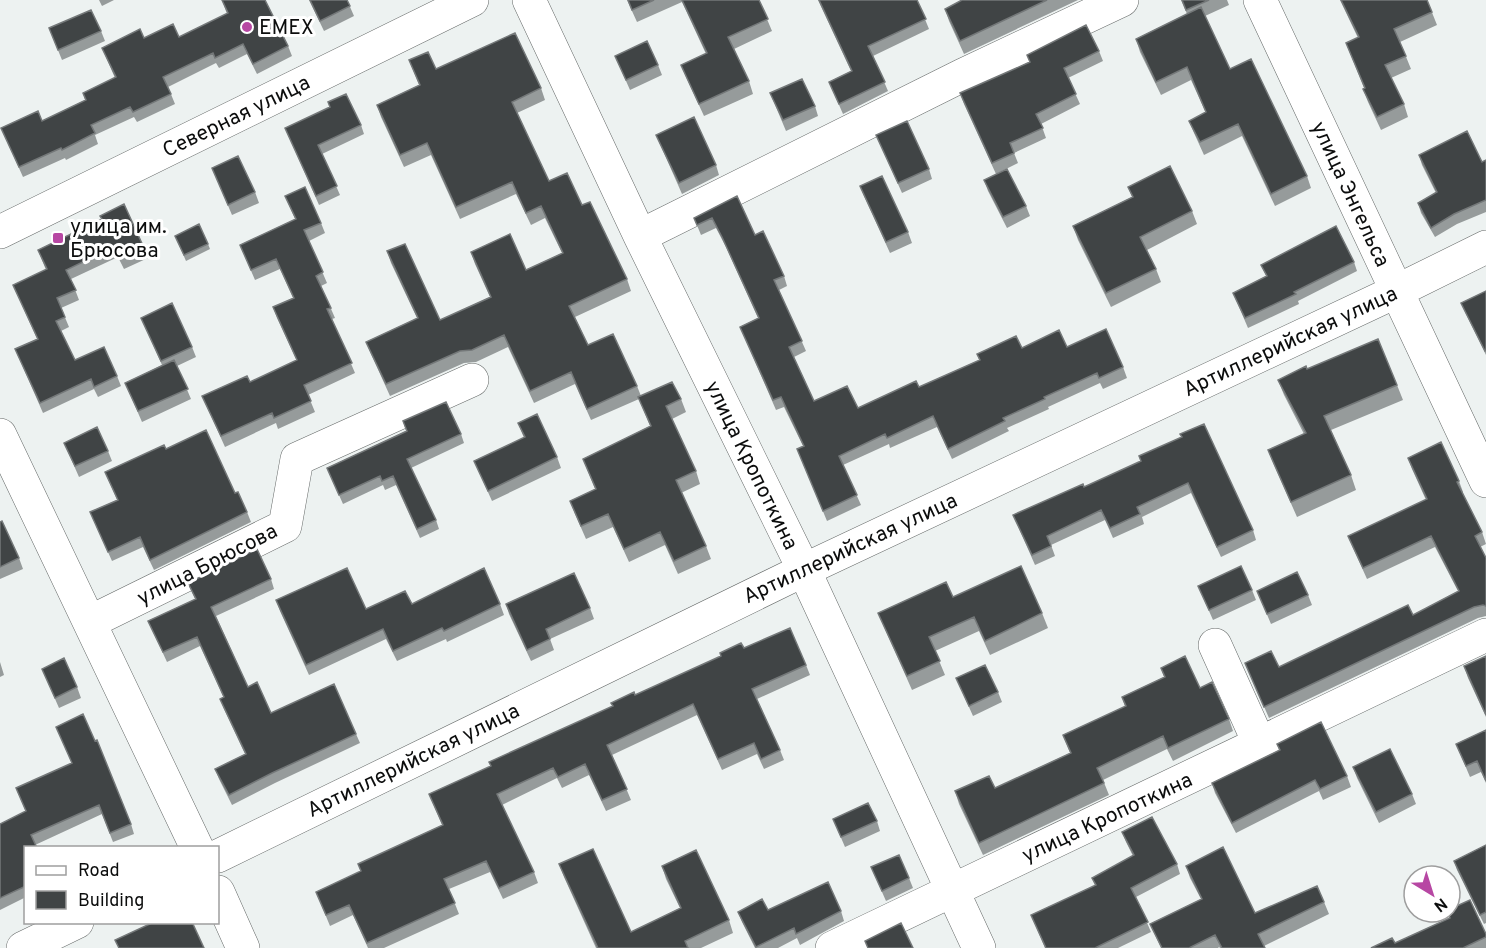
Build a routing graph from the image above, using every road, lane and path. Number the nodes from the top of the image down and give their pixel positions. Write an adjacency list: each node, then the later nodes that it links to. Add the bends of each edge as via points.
1 (472, 0): 5 (street, Северная улица)
2 (529, 0): 6 (street, улица Кропоткина)
3 (1122, 0): 6 (street)
4 (1264, 1): 8 (street, улица Энгельса)
5 (0, 232)
6 (640, 236): 12 (street, улица Кропоткина)
7 (1486, 247): 8 (street, Артиллерийская улица)
8 (1397, 291): 11 (street, улица Энгельса); 12 (street, Артиллерийская улица)
9 (472, 380): 13 (street, улица Брюсова, via 297,459 285,526)
10 (0, 435): 13 (street)
11 (1486, 481)
12 (804, 570): 18 (street, Артиллерийская улица); 19 (street, улица Кропоткина)
13 (90, 622): 17 (street)
14 (1486, 635): 16 (street, улица Кропоткина)
15 (1215, 645): 16 (street)
16 (1260, 745): 19 (street, улица Кропоткина)
17 (196, 846)
18 (219, 856)
19 (954, 890): 24 (street); 25 (street, улица Кропоткина)
20 (219, 894): 23 (street)
21 (73, 924): 22 (street)
22 (23, 948)
23 (243, 948)
24 (831, 948)
25 (979, 948)

